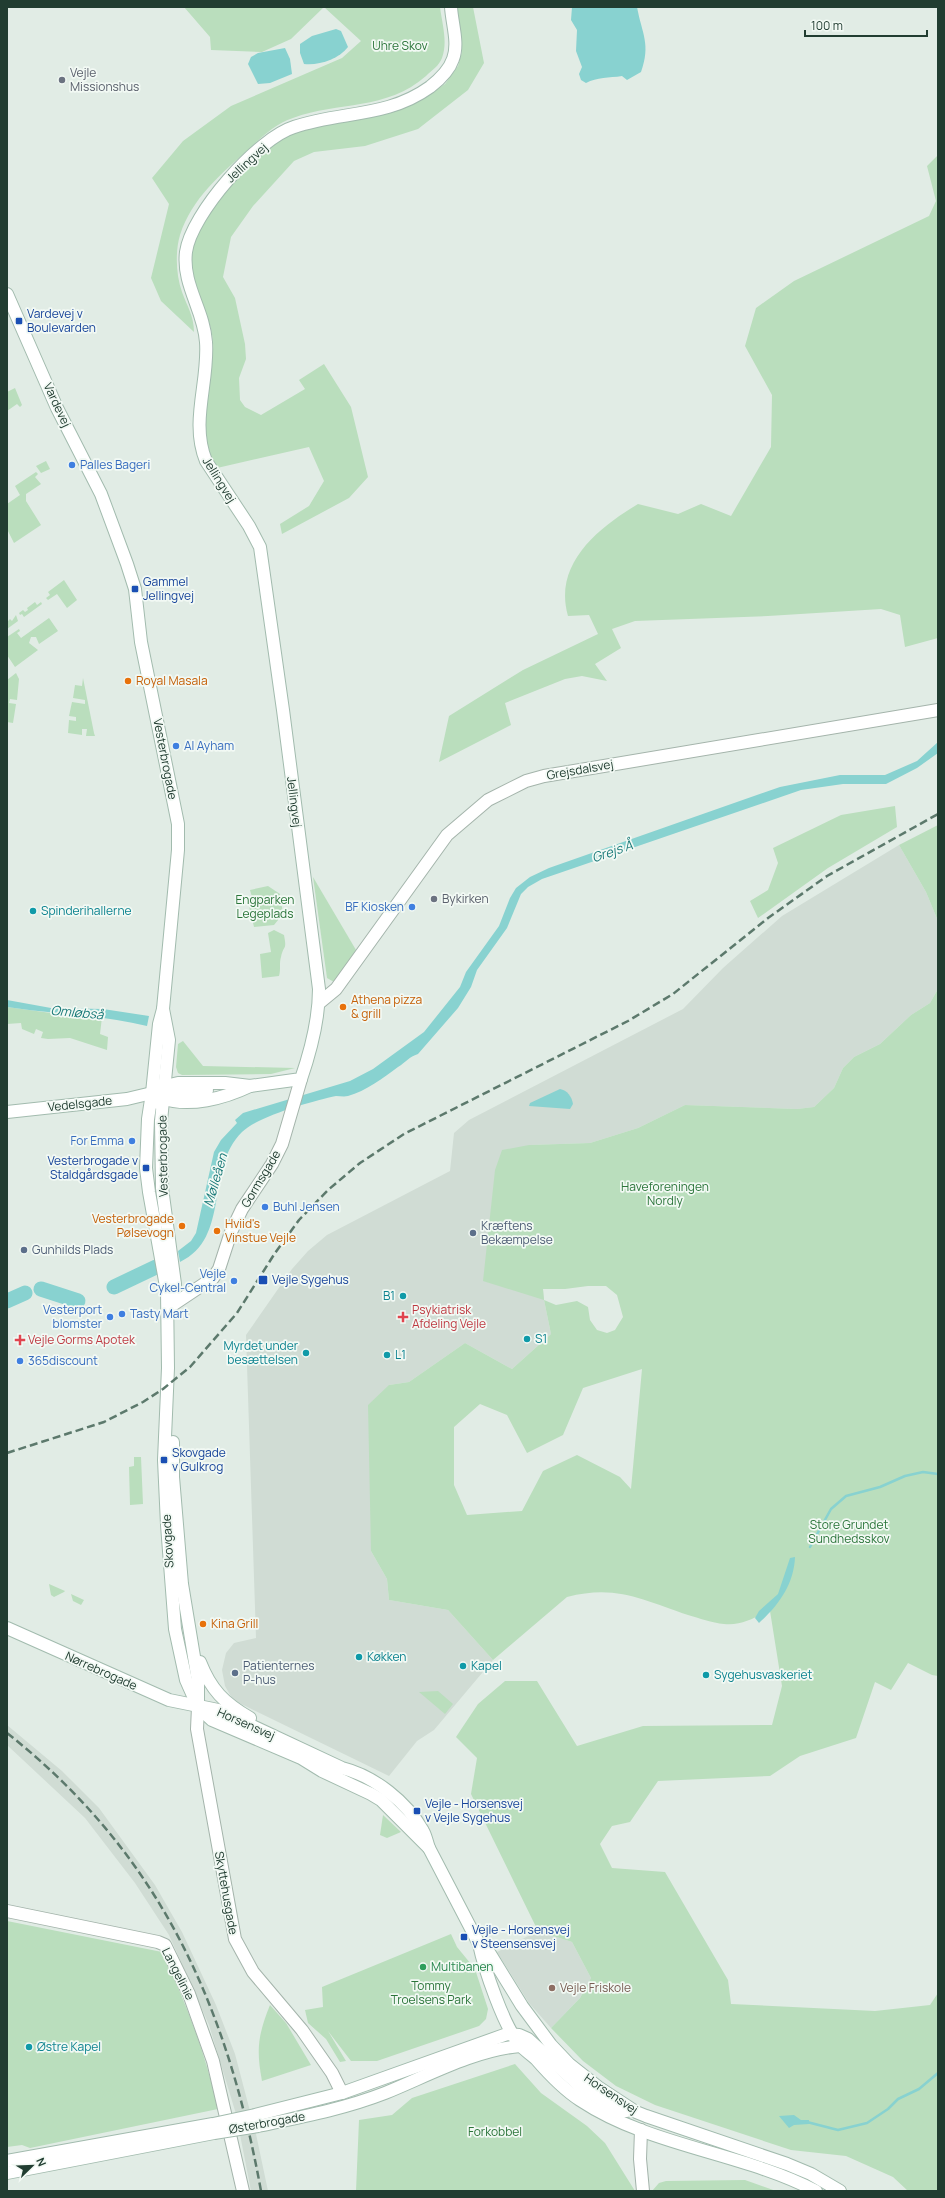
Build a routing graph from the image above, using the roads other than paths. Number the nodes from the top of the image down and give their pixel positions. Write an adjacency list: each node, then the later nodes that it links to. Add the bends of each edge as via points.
1 (451, 7): 5 (main road, Jellingvej, via 455,52 448,70 439,80 415,97 386,109 299,125 275,137 217,192 194,227 186,250 185,273 201,314 206,342 199,422 202,452 255,537 262,558 318,974)
2 (7, 294): 3 (main road, Vardevej, via 57,408 87,463)
3 (110, 515): 6 (main road, Vesterbrogade, via 135,590 141,642 178,824 178,850)
4 (938, 710): 5 (main road, Grejsdalsvej, via 544,776 507,789 488,800 446,835 336,989)
5 (319, 1003): 7 (main road, Jellingvej, via 315,1033)
6 (163, 1009): 8 (main road, Vesterbrogade, via 169,1040); 10 (main road, Vesterbrogade, via 158,1024)
7 (300, 1084): 9 (main road, Vedelsgade); 12 (main road, Gormsgade, via 282,1144 242,1209 213,1278)
8 (165, 1086): 9 (main road, Vedelsgade, via 178,1083 226,1083); 10 (main road, Vedelsgade)
9 (250, 1086): 10 (main road)
10 (158, 1096): 11 (main road, Vedelsgade); 12 (main road, Vesterbrogade, via 162,1188 175,1284); 12 (main road, Vesterbrogade, via 148,1116 147,1174)
11 (7, 1112)
12 (170, 1300): 14 (main road, Skovgade, via 175,1387 173,1477 182,1584); 15 (main road, Skovgade, via 164,1460 170,1584 175,1629 185,1677)
13 (7, 1628): 15 (main road, Nørrebrogade, via 129,1684 175,1702)
14 (191, 1634): 15 (main road, Skovgade, via 198,1681); 16 (main road, Skovgade, via 210,1685 228,1704 249,1718 344,1763)
15 (198, 1707): 16 (main road, Horsensvej, via 218,1710 342,1768); 17 (main road, Horsensvej, via 212,1720 301,1758 376,1797); 22 (main road, Skyttehusgade, via 197,1729 235,1939 253,1972 302,2030 332,2073)
16 (354, 1771): 17 (main road, Horsensvej, via 388,1791 409,1812 424,1832)
17 (429, 1848): 19 (main road, Horsensvej)
18 (7, 1911): 29 (main road, Langelinie, via 165,1945 200,2020 213,2061)
19 (479, 1944): 20 (main road, Horsensvej, via 487,1972); 23 (main road, Horsensvej, via 490,1954 522,2006 551,2045 569,2064 598,2087)
20 (513, 2034): 21 (main road, Horsensvej); 22 (main road, Østerbrogade, via 501,2035); 23 (main road, via 528,2039 557,2068 598,2098 620,2111)
21 (520, 2046): 24 (main road, Østerbrogade, via 508,2047 445,2068 347,2106); 26 (main road, Horsensvej, via 579,2099 595,2110)
22 (342, 2093): 24 (main road, Østerbrogade)
23 (636, 2112): 32 (main road, Horsensvej, via 787,2164)
24 (257, 2120): 25 (main road, Østerbrogade, bridge)
25 (214, 2128): 27 (main road, Østerbrogade); 28 (main road, Østerbrogade)
26 (641, 2130): 30 (main road); 31 (main road, Horsensvej, via 730,2158)
27 (7, 2161)
28 (7, 2173)
29 (243, 2191)
30 (643, 2191)
31 (816, 2191)
32 (840, 2191)

